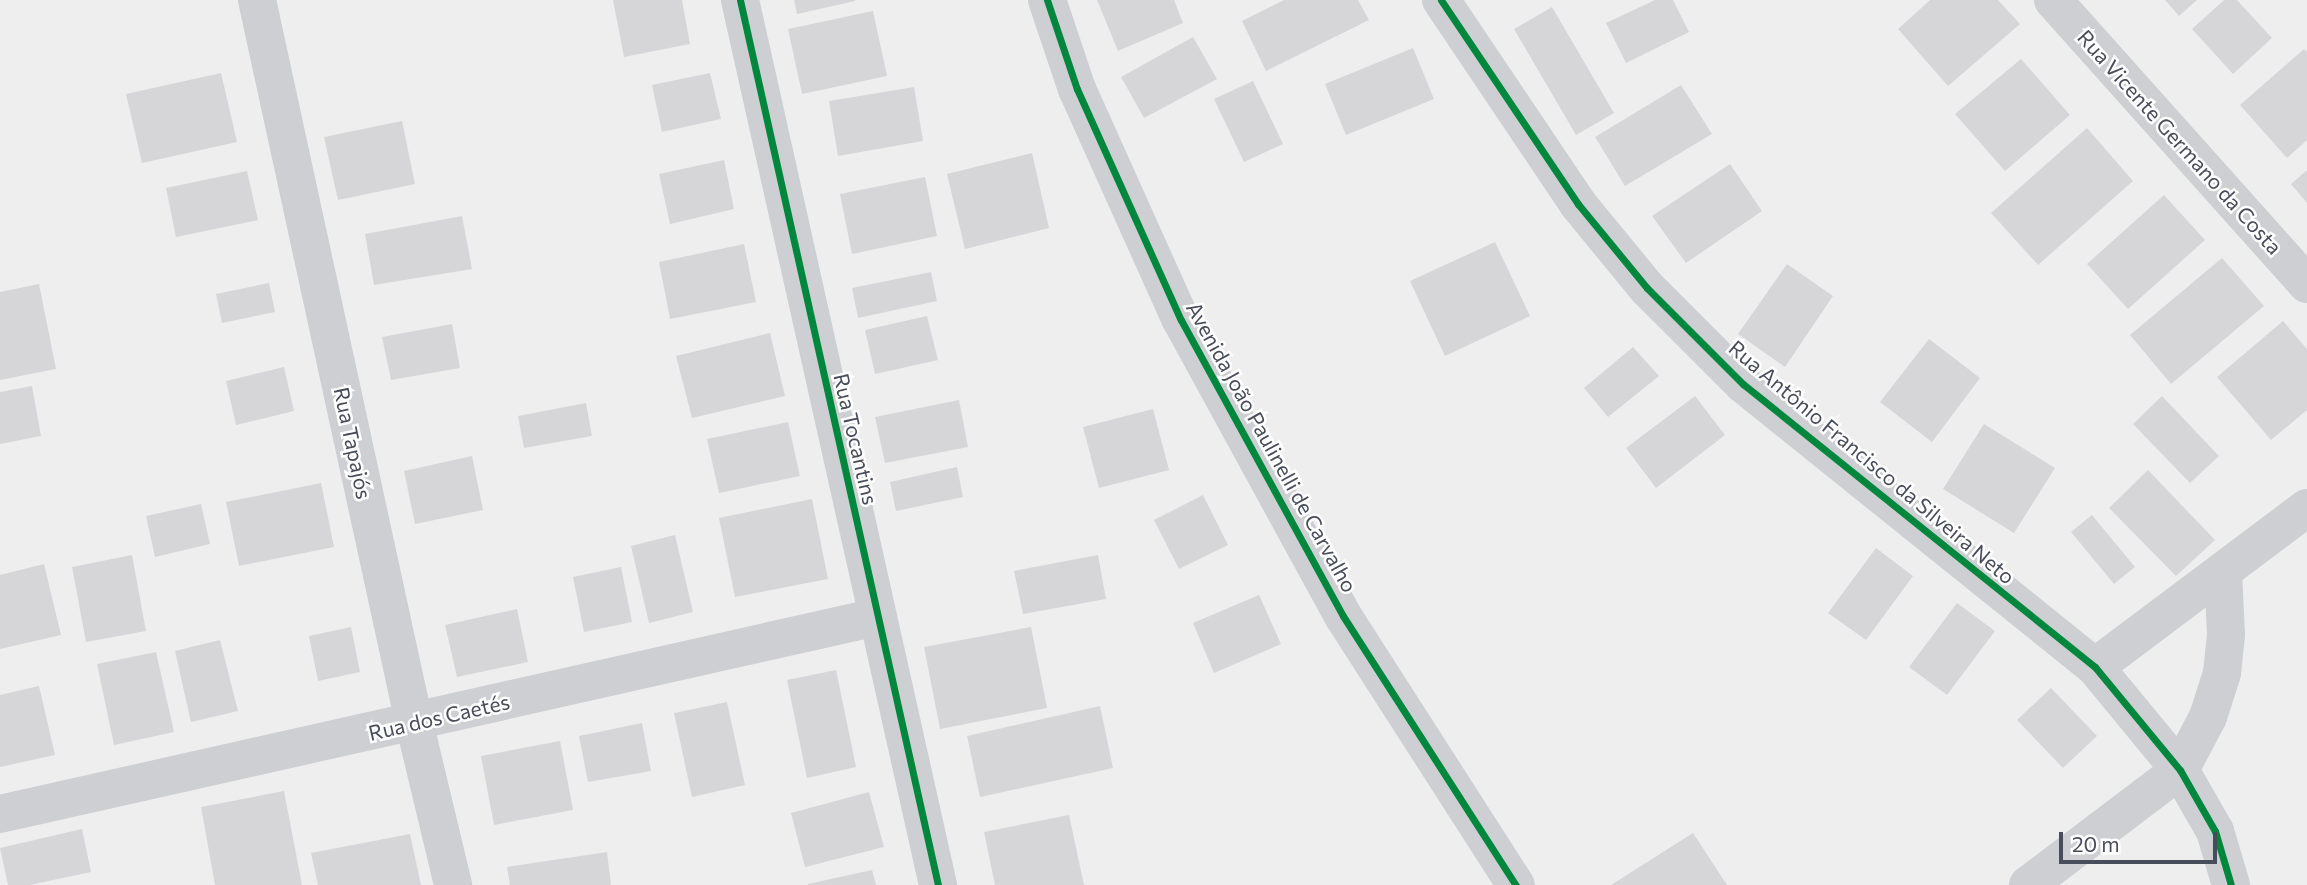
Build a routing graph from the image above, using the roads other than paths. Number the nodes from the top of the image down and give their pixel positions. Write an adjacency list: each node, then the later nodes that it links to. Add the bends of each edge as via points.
1 (257, 0): 11 (street, Rua Tapajós)
2 (740, 0): 9 (street, Rua Tocantins)
3 (1047, 0): 16 (street, Avenida João Paulinelli de Carvalho, via 1077,89 1181,320 1343,615)
4 (1441, 0): 10 (street, Rua Antônio Francisco da Silveira Neto, via 1578,204 1647,288 1744,384)
5 (2053, 0): 6 (street, Rua Vicente Germano da Costa)
6 (2307, 284)
7 (2307, 508): 8 (street)
8 (2223, 573): 10 (street); 12 (street, via 2226,634 2221,673 2208,717)
9 (877, 617): 11 (street, Rua dos Caetés); 15 (street, Rua Tocantins)
10 (2095, 667): 12 (street, Rua Antônio Francisco da Silveira Neto)
11 (414, 722): 13 (street, Rua dos Caetés); 14 (street, Rua Tapajós)
12 (2180, 771): 17 (street); 18 (street, Rua Antônio Francisco da Silveira Neto, via 2216,831)
13 (0, 814)
14 (453, 885)
15 (938, 885)
16 (1516, 885)
17 (2028, 885)
18 (2231, 885)

